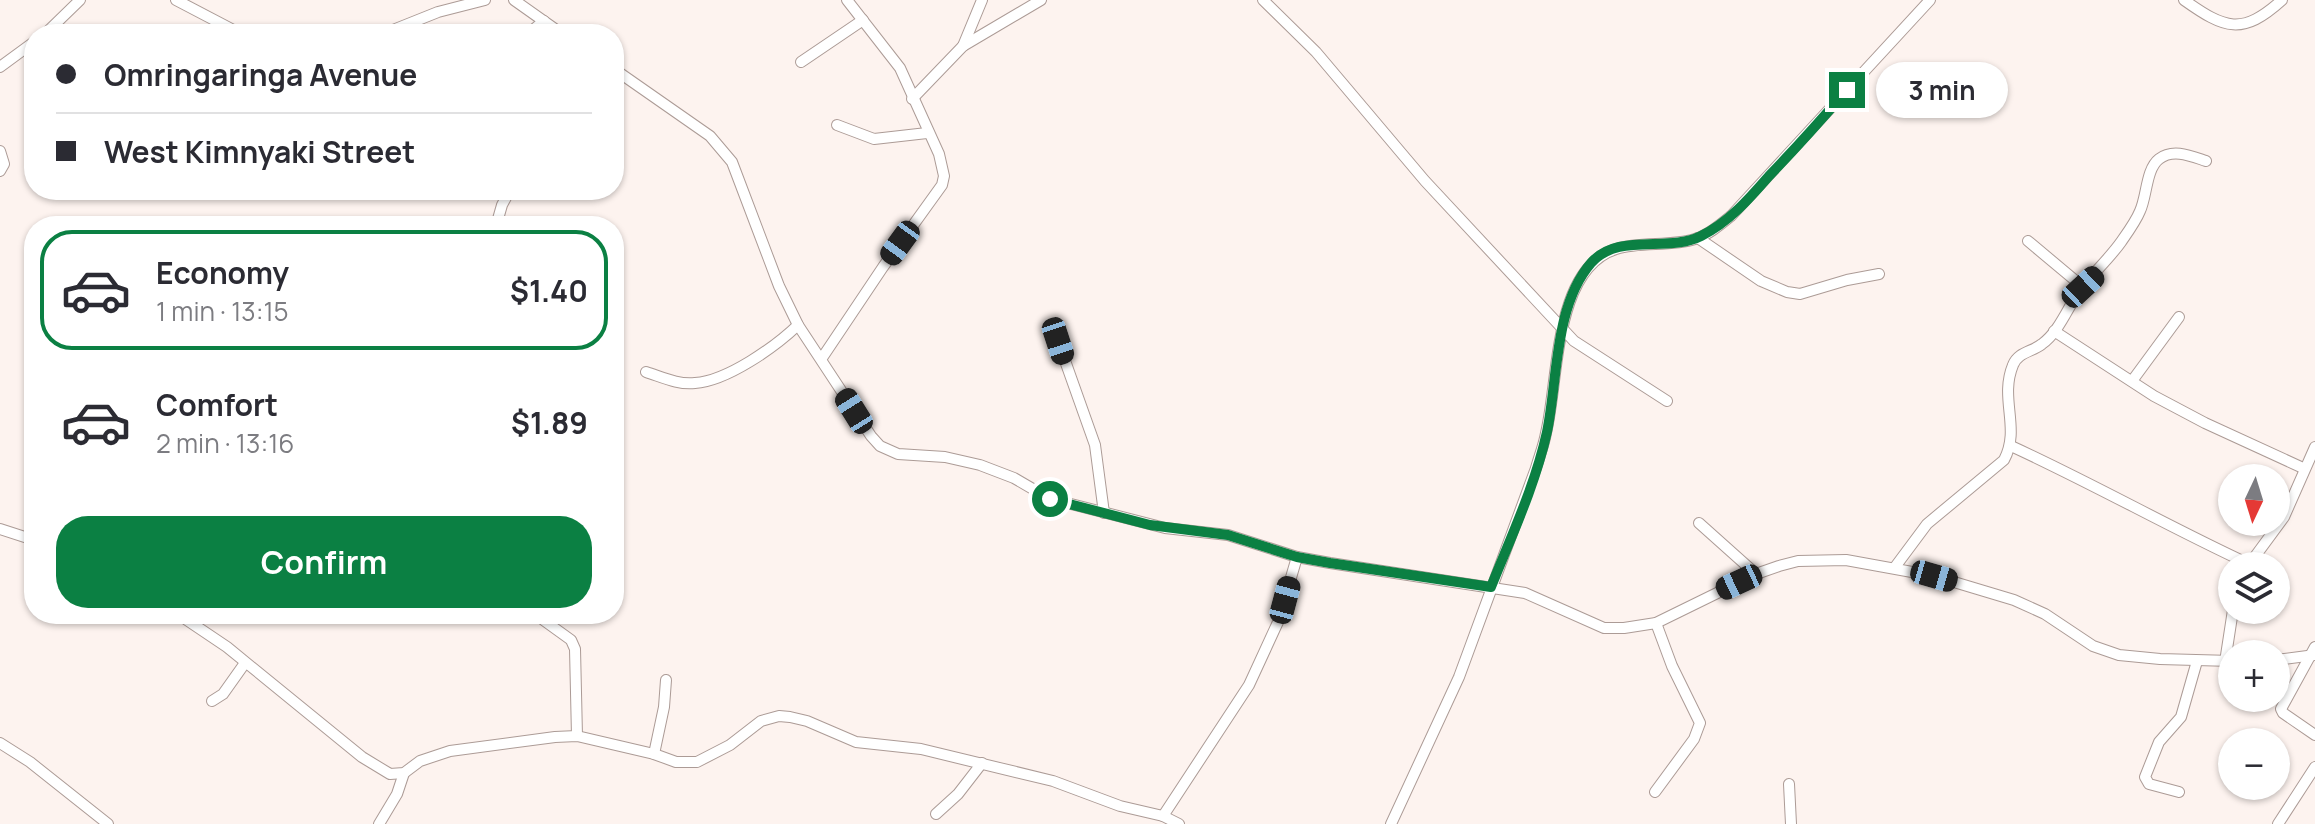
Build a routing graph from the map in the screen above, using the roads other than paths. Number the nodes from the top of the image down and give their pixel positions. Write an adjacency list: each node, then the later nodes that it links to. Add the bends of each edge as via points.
1 (80, 0): 14 (street)
2 (176, 0): 15 (street)
3 (485, 0): 16 (street)
4 (514, 0): 13 (street)
5 (847, 0): 12 (street)
6 (982, 0): 19 (street)
7 (1041, 0): 19 (street)
8 (1263, 0): 36 (street, via 1316,52 1425,181)
9 (1930, 0): 30 (street, via 1743,205)
10 (2184, 0): 11 (street, via 2221,24 2232,24 2260,18)
11 (2282, 0)
12 (863, 20): 21 (street); 24 (street, via 900,68)
13 (544, 21): 17 (street); 18 (street)
14 (55, 24)
15 (222, 24)
16 (408, 24)
17 (540, 24)
18 (548, 24)
19 (963, 46): 24 (street)
20 (24, 49): 22 (street)
21 (801, 62)
22 (0, 67)
23 (624, 76): 35 (street, via 698,127 732,162)
24 (912, 99): 26 (street)
25 (837, 125): 26 (street, via 874,139)
26 (927, 133): 39 (street, via 943,166 942,185)
27 (0, 151): 29 (street)
28 (2206, 161): 33 (street, via 2174,153 2155,163 2139,213)
29 (0, 171)
30 (1698, 238): 32 (street, via 1761,281 1787,292 1800,294); 36 (street, via 1605,252 1575,289)
31 (2028, 241): 33 (street)
32 (1879, 274)
33 (2083, 287): 37 (street)
34 (2179, 317): 41 (street)
35 (798, 325): 39 (street); 40 (street, via 761,355 710,380 682,383)
36 (1562, 328): 42 (street, via 1584,350); 55 (street, via 1546,433)
37 (2054, 331): 41 (street); 43 (street, via 2013,363 2007,405)
38 (1058, 341): 46 (street, via 1095,445)
39 (822, 358): 46 (street, via 880,446 898,454 980,465 1050,499)
40 (646, 372)
41 (2132, 381): 45 (street, via 2205,423)
42 (1667, 401)
43 (2011, 446): 50 (street); 53 (street, via 1994,471 1927,524)
44 (2315, 447): 45 (street)
45 (2303, 468): 51 (street, via 2284,517)
46 (1104, 513): 52 (street, via 1165,528 1228,535)
47 (1699, 523): 54 (street)
48 (0, 529): 49 (street)
49 (24, 537)
50 (2222, 552)
51 (2258, 552)
52 (1297, 557): 55 (street); 77 (street, via 1278,622 1249,685)
53 (1895, 567): 54 (street, via 1798,561); 61 (street, via 2029,606 2105,651)
54 (1756, 574): 56 (street)
55 (1491, 587): 56 (street, via 1542,599 1604,628); 81 (street, via 1459,677)
56 (1656, 623): 74 (street, via 1700,723)
57 (192, 624): 63 (street)
58 (549, 624): 67 (street, via 575,649)
59 (2314, 652): 60 (street); 66 (street, via 2281,709)
60 (2290, 657)
61 (2197, 661): 62 (street); 75 (street, via 2181,717 2159,742 2145,777 2149,784)
62 (2218, 662)
63 (245, 663): 65 (street, via 226,691); 72 (street, via 379,770)
64 (666, 680): 69 (street)
65 (212, 701)
66 (2315, 735)
67 (577, 736): 69 (street); 72 (street, via 450,751)
68 (0, 743): 78 (street)
69 (654, 754): 70 (street, via 697,762 761,721 779,716 807,721 856,742)
70 (982, 763): 76 (street); 77 (street)
71 (2315, 767): 83 (street)
72 (404, 773): 79 (street)
73 (1789, 784): 82 (street)
74 (1655, 792)
75 (2179, 792)
76 (936, 814)
77 (1163, 816): 80 (street)
78 (108, 824)
79 (379, 824)
80 (1179, 824)
81 (1391, 824)
82 (1791, 824)
83 (2278, 824)

